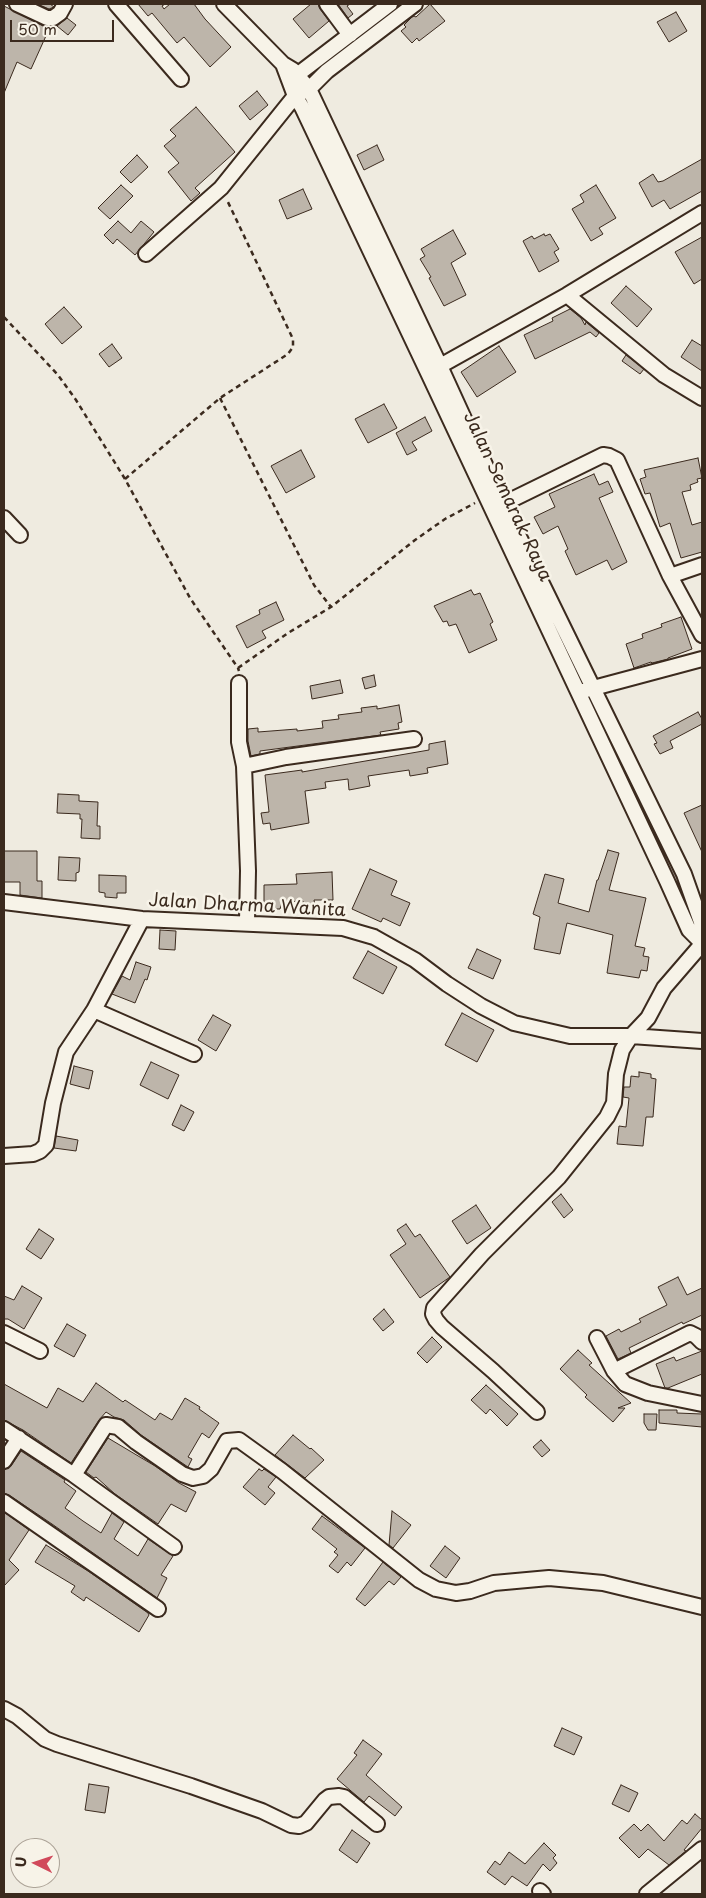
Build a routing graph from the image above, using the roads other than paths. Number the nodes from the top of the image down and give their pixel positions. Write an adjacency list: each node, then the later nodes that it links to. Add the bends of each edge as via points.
1 (17, 4): 2 (street, via 53,18)
2 (65, 4)
3 (116, 4): 9 (street)
4 (224, 4): 10 (street, Jalan Semarak Raya, via 283,64)
5 (327, 4): 8 (street)
6 (390, 4): 8 (street)
7 (415, 4): 11 (street, via 327,71)
8 (350, 35): 10 (street)
9 (181, 80)
10 (294, 84): 11 (street); 13 (street, via 221,188); 15 (street, Jalan Semarak Raya)
11 (309, 89): 14 (street, Jalan Semarak Raya)
12 (702, 213): 16 (street)
13 (146, 254)
14 (388, 255): 15 (street); 17 (street, Jalan Semarak Raya)
15 (375, 262): 18 (street, Jalan Semarak Raya)
16 (567, 295): 17 (street); 19 (street, via 664,375)
17 (440, 366): 18 (street); 20 (street, Jalan Semarak Raya)
18 (430, 377): 29 (street, Jalan Semarak Raya)
19 (702, 398)
20 (503, 504): 24 (street, via 603,455 609,456 617,460); 28 (street, Jalan Semarak Raya)
21 (4, 518): 22 (street)
22 (20, 536)
23 (702, 565): 24 (street)
24 (670, 576): 25 (street)
25 (702, 635)
26 (702, 659): 28 (street)
27 (239, 683): 31 (street, via 239,742)
28 (593, 687): 29 (street); 35 (street, Jalan Semarak Raya, via 684,874)
29 (578, 694): 36 (street, Jalan Semarak Raya, via 689,930)
30 (414, 739): 31 (street)
31 (244, 766): 34 (street)
32 (4, 902): 33 (street, Jalan Dharma Wanita)
33 (142, 919): 34 (street, Jalan Dharma Wanita); 37 (street)
34 (247, 922): 38 (street, Jalan Dharma Wanita, via 328,926 356,931 374,937 415,960 481,1006 514,1023 570,1036)
35 (702, 934)
36 (702, 943): 38 (street, via 664,988 648,1018)
37 (94, 1010): 40 (street); 41 (street, via 66,1052 46,1145 33,1154)
38 (631, 1036): 39 (street, Jalan Dharma Wanita); 48 (street, via 622,1050 614,1104 607,1117 559,1177 482,1254 434,1308 436,1320 442,1327)
39 (702, 1041)
40 (194, 1054)
41 (4, 1156)
42 (4, 1334): 45 (street)
43 (597, 1338): 46 (street)
44 (702, 1342): 46 (street, via 690,1333)
45 (40, 1351)
46 (614, 1371): 47 (street, via 625,1384 636,1390)
47 (702, 1404)
48 (537, 1412)
49 (4, 1430): 50 (street)
50 (19, 1438): 51 (street); 52 (street)
51 (4, 1461)
52 (74, 1475): 54 (street); 55 (street, via 106,1425 118,1427 182,1474 193,1478 212,1469 227,1441 239,1440 419,1580 436,1589 456,1593 494,1583 549,1578 603,1583)
53 (4, 1502): 56 (street)
54 (174, 1547)
55 (702, 1607)
56 (158, 1609)
57 (4, 1709): 58 (street, via 57,1744 191,1786 262,1811 291,1825 306,1823 325,1800 339,1796)
58 (378, 1824)
59 (702, 1849): 60 (street)
60 (647, 1894)

